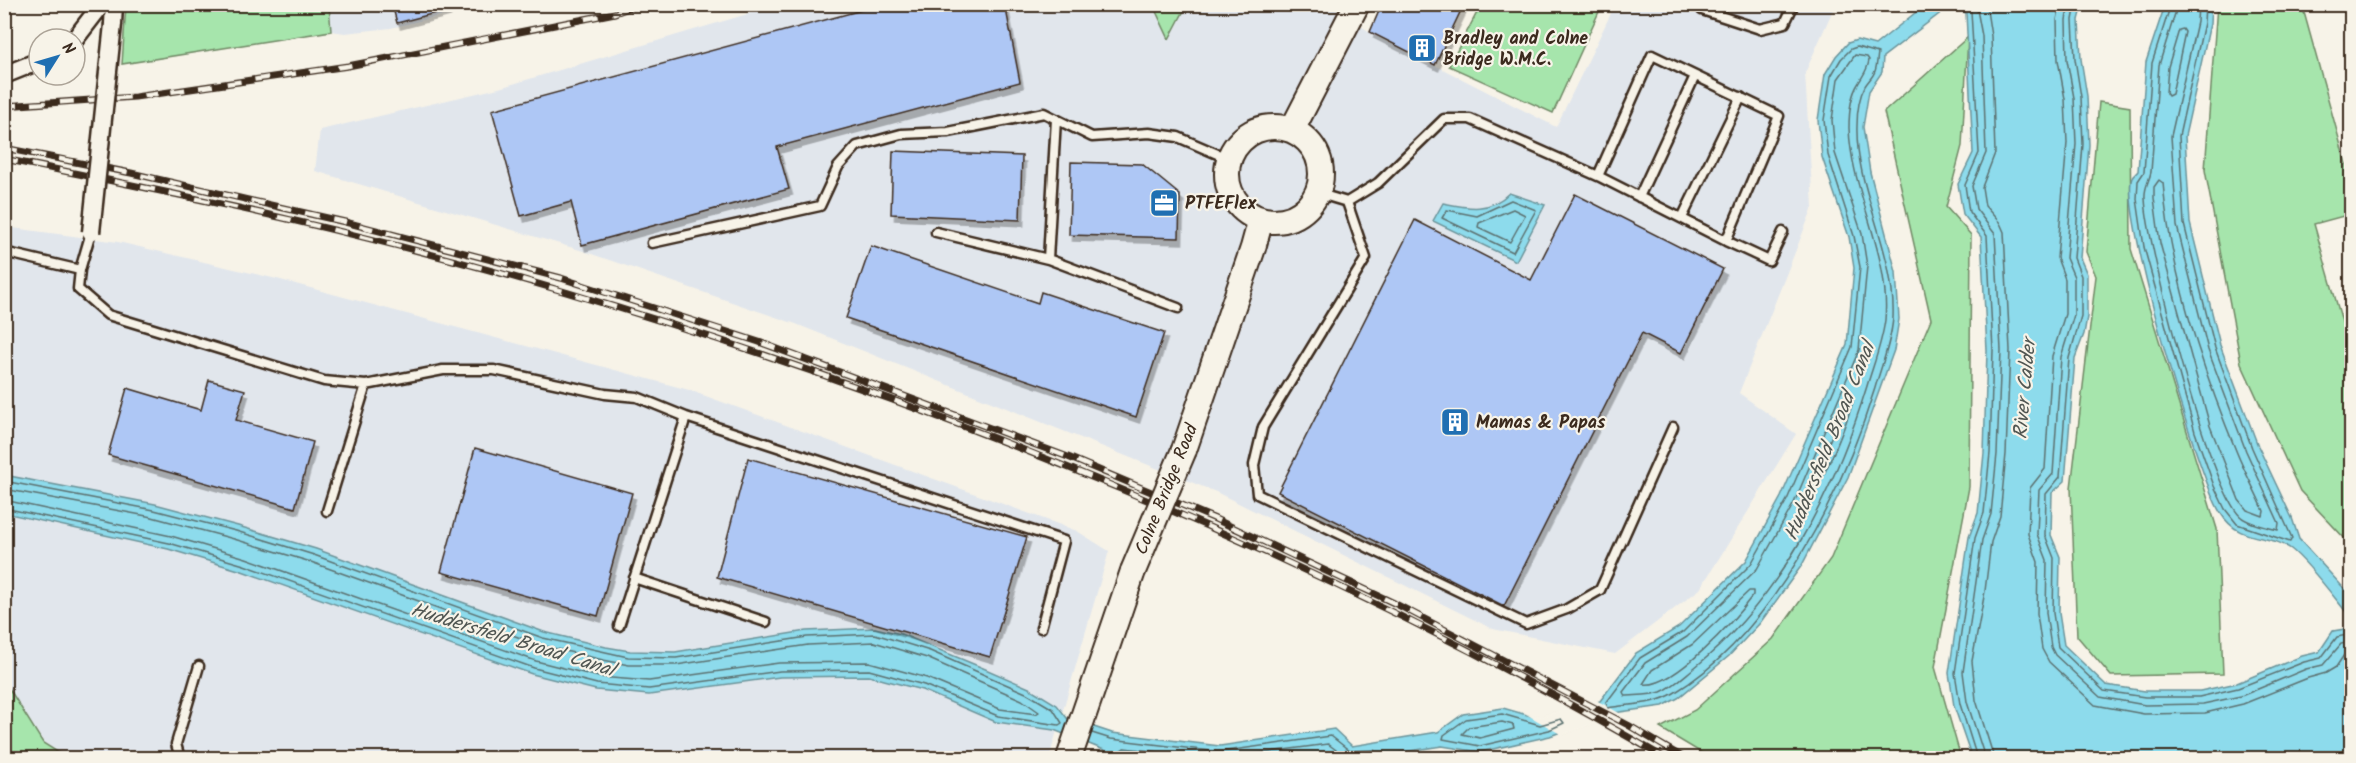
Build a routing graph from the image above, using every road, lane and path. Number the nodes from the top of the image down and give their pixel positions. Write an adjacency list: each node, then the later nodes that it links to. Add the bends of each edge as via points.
1 (102, 4): 6 (street)
2 (114, 4): 20 (street, bridge)
3 (1357, 4): 12 (main road)
4 (1794, 4): 5 (lane, via 1785,22 1760,29)
5 (1702, 10)
6 (84, 27)
7 (27, 66): 8 (street)
8 (4, 75)
9 (1695, 75): 10 (lane); 14 (lane, via 1652,55); 16 (lane)
10 (1741, 98): 18 (lane); 23 (lane, via 1779,116)
11 (1056, 119): 13 (lane, via 1092,137 1149,133 1178,137); 24 (lane, via 1044,113 948,132 902,134 857,146 838,167 820,206); 26 (lane)
12 (1292, 130): 13 (main road, via 1258,129 1235,146); 15 (main road, via 1312,147 1319,161)
13 (1229, 159): 19 (main road, via 1226,174 1232,196 1247,213)
14 (1598, 176): 16 (lane); 17 (lane, via 1470,119 1444,119 1378,183)
15 (1317, 193): 17 (lane); 19 (main road, via 1310,204 1293,216 1274,221)
16 (1639, 197): 18 (lane)
17 (1347, 202): 31 (lane, via 1366,258 1263,428 1254,465 1257,494 1526,624 1567,609 1600,590)
18 (1682, 218): 23 (lane)
19 (1261, 219): 39 (main road, Colne Bridge Road, bridge, via 1184,450 1133,571)
20 (91, 232): 27 (lane)
21 (936, 232): 26 (lane)
22 (1783, 232): 23 (lane, via 1769,261)
23 (1726, 241)
24 (652, 243)
25 (4, 252): 27 (lane)
26 (1048, 259): 28 (lane)
27 (80, 270): 29 (lane, via 78,290 108,315 324,381)
28 (1178, 309)
29 (366, 385): 30 (lane, via 443,370 494,370 604,394 637,397); 32 (lane)
30 (686, 417): 33 (lane); 36 (lane, via 1064,541)
31 (1673, 427)
32 (327, 511)
33 (634, 578): 34 (lane); 35 (lane)
34 (766, 622)
35 (619, 626)
36 (1041, 628)
37 (199, 666): 38 (lane, via 176,744)
38 (180, 759)
39 (1069, 759)

